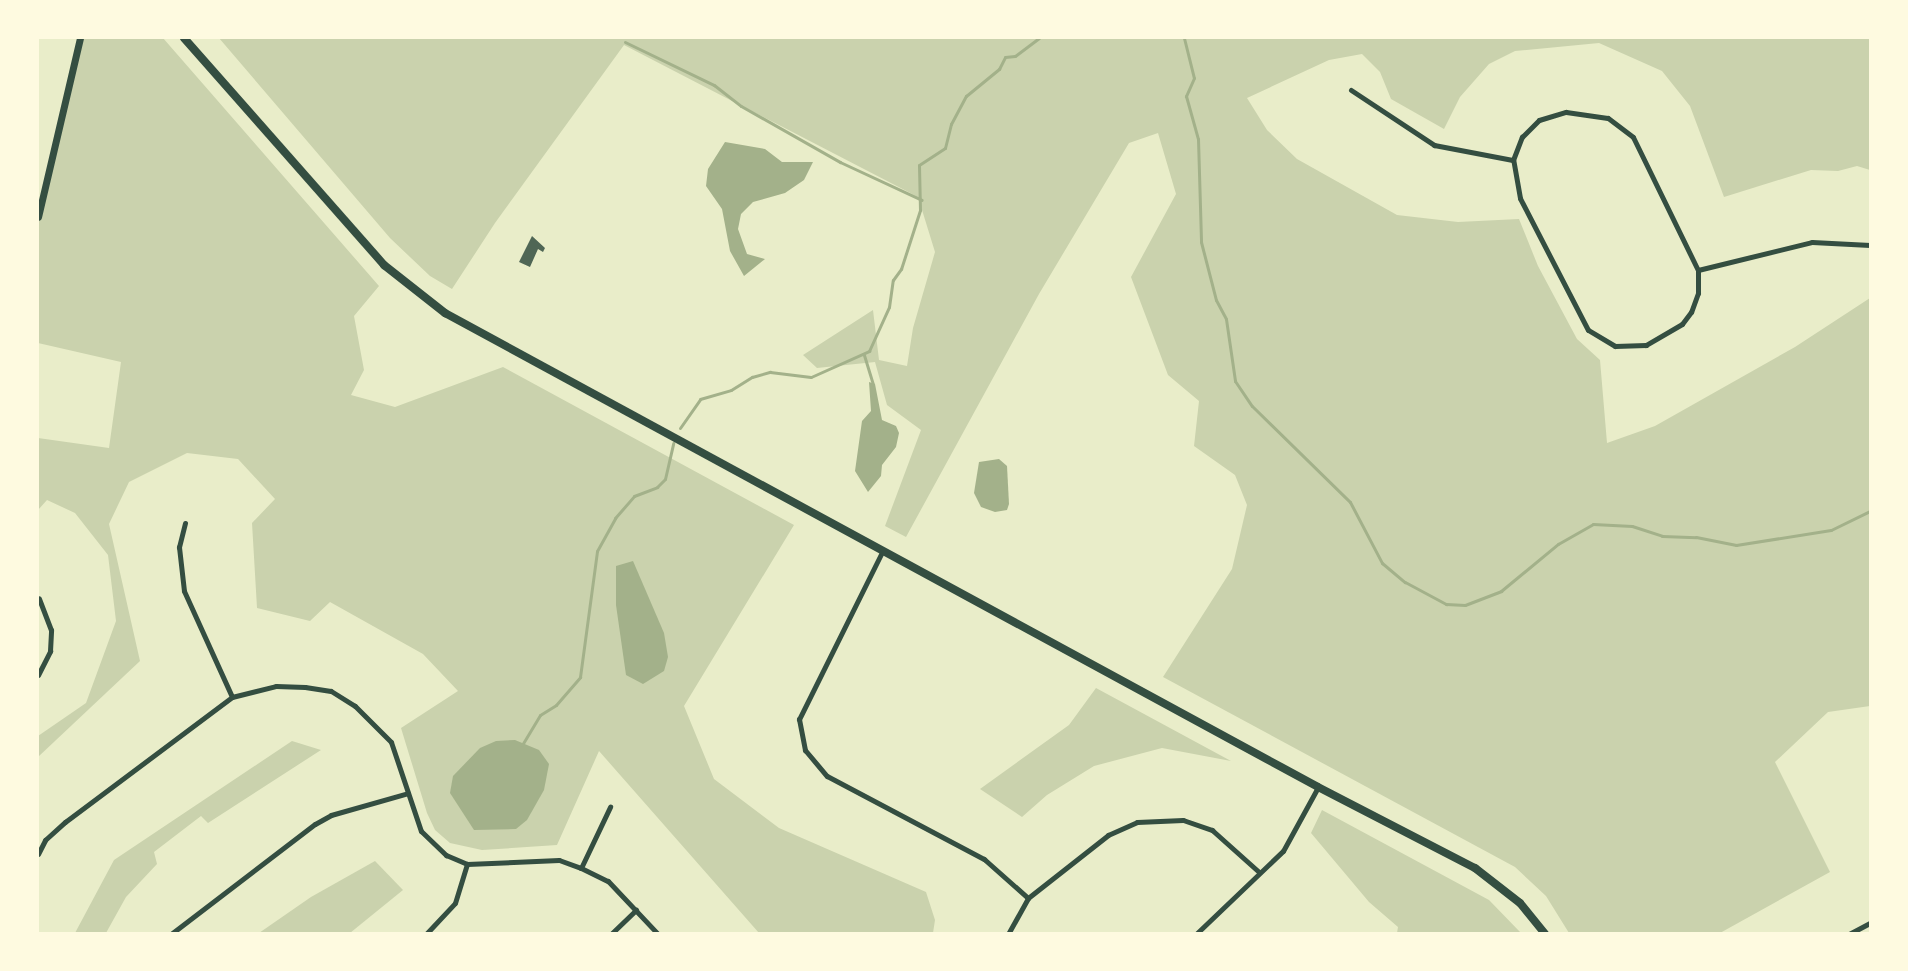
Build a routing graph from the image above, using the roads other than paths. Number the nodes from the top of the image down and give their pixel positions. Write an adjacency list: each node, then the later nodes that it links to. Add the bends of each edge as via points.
1 (80, 38): 5 (street)
2 (184, 38): 9 (main road, via 384,265 418,294)
3 (1351, 90): 4 (street, via 1434,146)
4 (1513, 160): 7 (street, via 1522,137 1548,116 1576,111 1617,123 1638,145); 7 (street, via 1520,198 1580,317 1600,340 1621,348 1640,347 1674,330 1696,300)
5 (38, 217)
6 (1870, 244): 7 (street, via 1812,242)
7 (1698, 270)
8 (185, 524): 12 (street, via 179,547 184,591)
9 (883, 550): 13 (main road); 20 (street, via 799,719 805,750 827,776 984,859)
10 (39, 598): 11 (street, via 51,630 50,651)
11 (38, 675)
12 (232, 697): 14 (street, via 276,686 331,691 355,706 391,742); 16 (street, via 65,822 45,840)
13 (1318, 788): 19 (street, via 1283,851); 29 (main road, via 1475,868 1520,903)
14 (408, 793): 17 (street, via 421,831 446,855); 23 (street, via 331,815 315,824)
15 (610, 807): 18 (street)
16 (38, 854)
17 (467, 864): 18 (street, via 559,860); 24 (street, via 455,903)
18 (581, 868): 21 (street, via 608,881)
19 (1259, 872): 20 (street, via 1212,830 1183,820 1157,819 1137,822 1108,835); 28 (street)
20 (1028, 897): 27 (street)
21 (636, 910): 25 (street); 26 (street)
22 (1870, 924): 30 (street)
23 (171, 933)
24 (426, 933)
25 (611, 933)
26 (658, 933)
27 (1008, 933)
28 (1196, 933)
29 (1545, 933)
30 (1849, 933)

